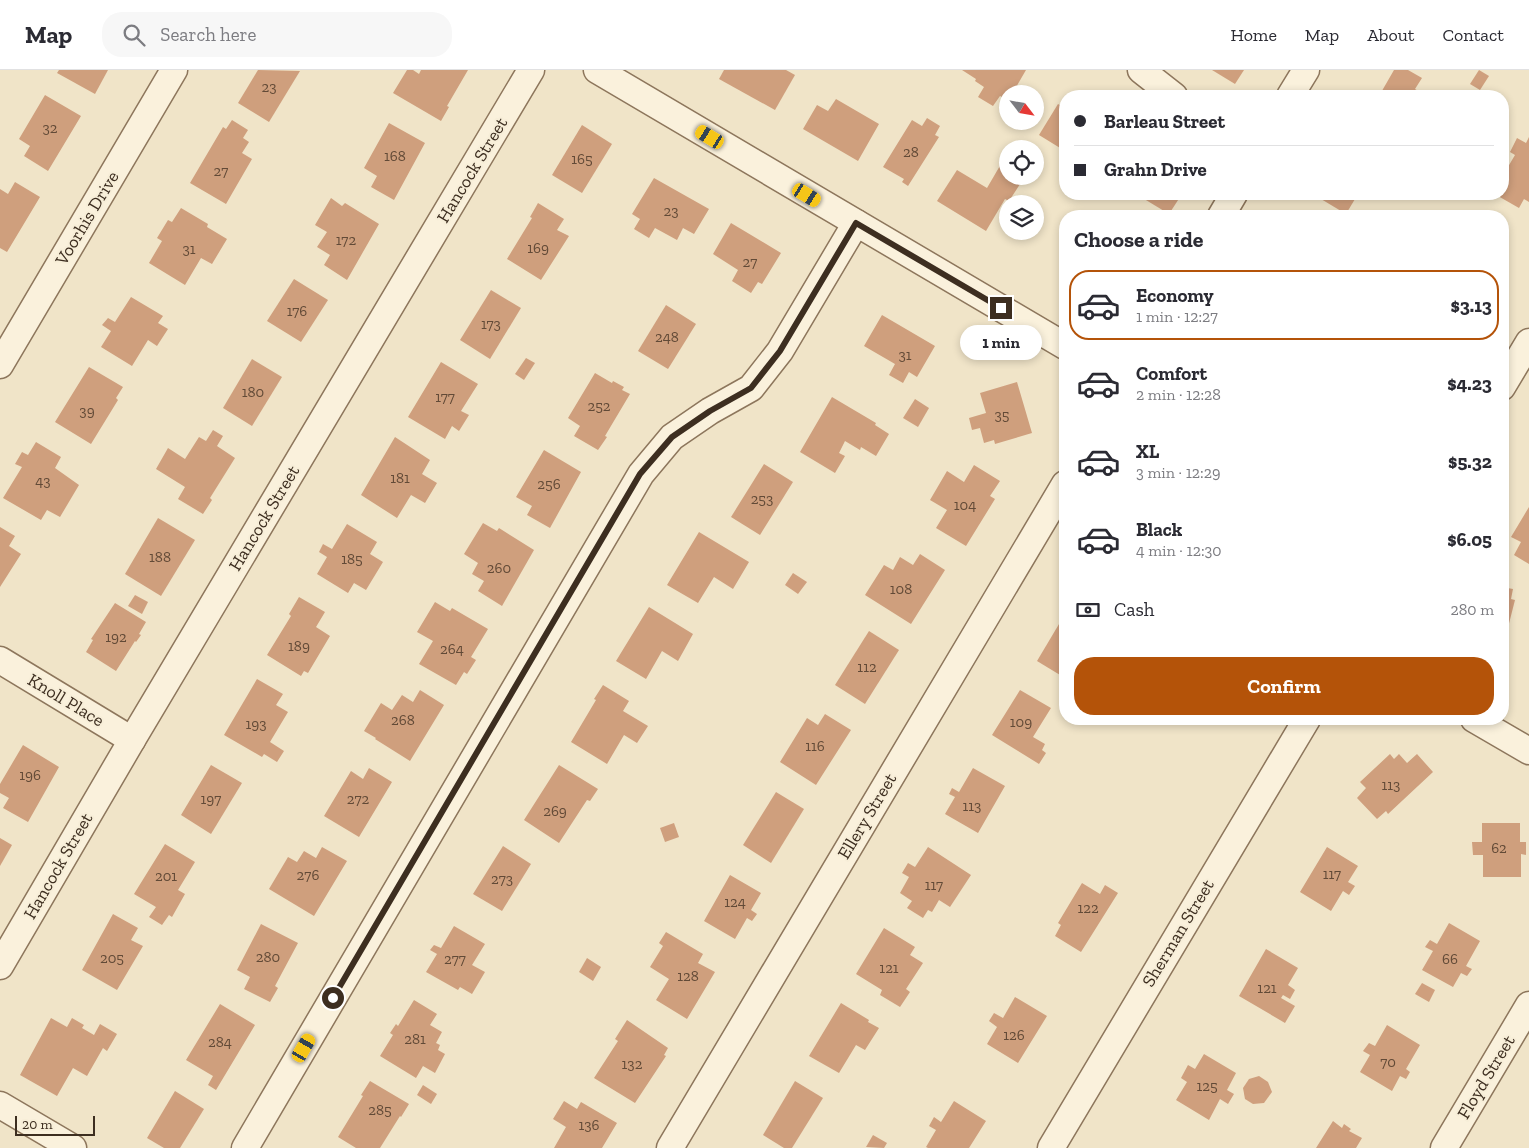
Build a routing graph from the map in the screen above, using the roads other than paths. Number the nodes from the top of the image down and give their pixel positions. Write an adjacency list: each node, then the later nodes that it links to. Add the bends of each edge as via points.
1 (174, 70): 11 (street, Voorhis Drive)
2 (531, 70): 17 (street, Hancock Street)
3 (597, 70): 8 (street)
4 (1141, 70): 6 (street)
5 (1306, 70): 7 (street)
6 (1166, 90)
7 (1294, 90)
8 (856, 223): 9 (street); 23 (street, via 780,351 751,388 672,437 640,474)
9 (1059, 342)
10 (1529, 342): 12 (street)
11 (0, 365)
12 (1509, 375)
13 (1059, 494): 24 (street, Ellery Street)
14 (0, 660): 17 (street, Knoll Place)
15 (1303, 725): 25 (street, Sherman Street)
16 (1484, 725): 18 (street)
17 (132, 740): 19 (street, Hancock Street)
18 (1529, 751)
19 (0, 966)
20 (1529, 1005): 26 (street, Floyd Street)
21 (0, 1105): 22 (street)
22 (73, 1148)
23 (245, 1148)
24 (670, 1148)
25 (1051, 1148)
26 (1444, 1148)

